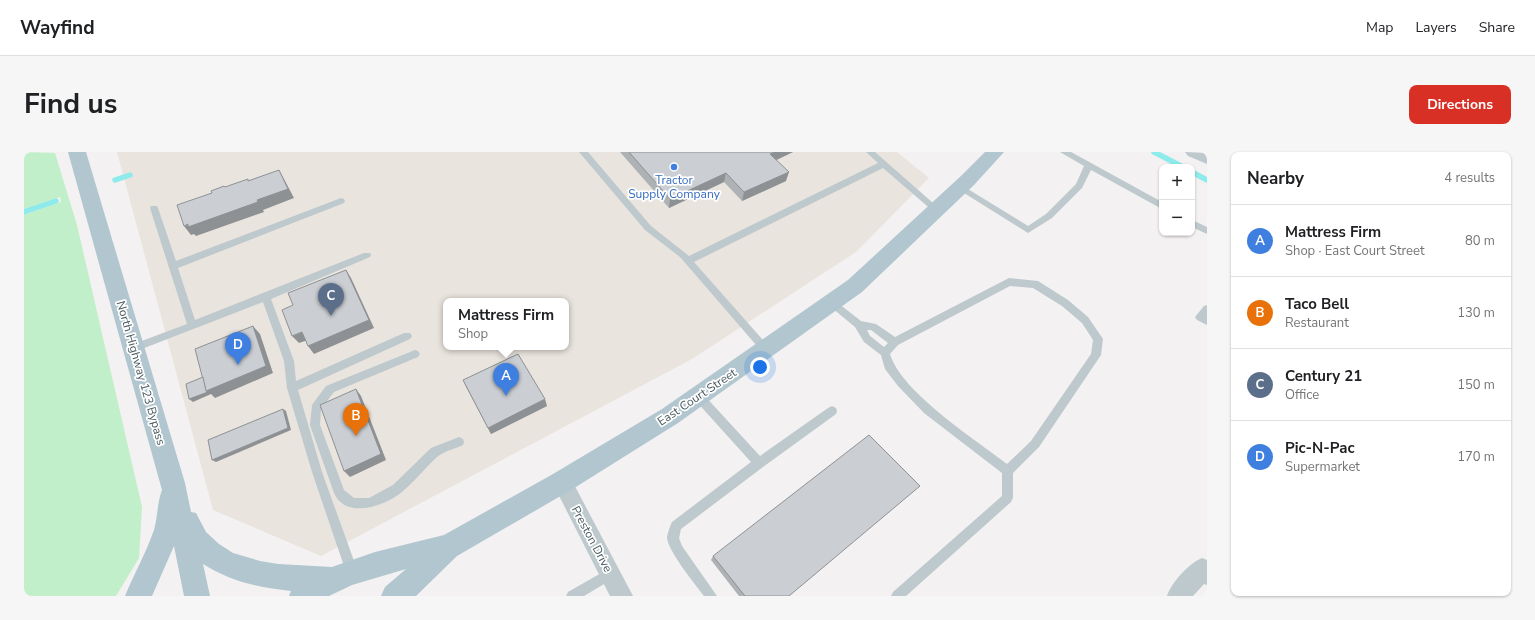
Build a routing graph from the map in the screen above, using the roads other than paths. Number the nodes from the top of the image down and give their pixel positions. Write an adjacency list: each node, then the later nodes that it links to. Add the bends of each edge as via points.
1 (77, 152): 28 (main road, North Highway 123 Bypass)
2 (583, 152): 18 (lane, via 648,228)
3 (870, 152): 8 (lane)
4 (995, 152): 10 (main road, East Court Street)
5 (1064, 152): 9 (lane)
6 (1193, 152): 7 (street)
7 (1207, 159)
8 (884, 164): 14 (lane); 18 (lane)
9 (1090, 165): 10 (lane, via 1079,186 1049,216 1028,230); 12 (lane)
10 (960, 188): 14 (main road, East Court Street)
11 (341, 201): 19 (lane)
12 (1159, 204)
13 (154, 208): 19 (lane)
14 (937, 210): 21 (main road, East Court Street, via 855,286)
15 (1195, 225): 16 (lane)
16 (1207, 231)
17 (367, 255): 20 (lane)
18 (688, 261): 29 (lane)
19 (173, 266): 25 (lane)
20 (266, 297): 25 (lane); 32 (lane, via 289,361)
21 (831, 303): 24 (lane); 29 (main road, East Court Street)
22 (1207, 309): 23 (lane, via 1200,317)
23 (1207, 321)
24 (858, 324): 27 (lane, via 873,327); 30 (lane, via 867,339)
25 (192, 325): 28 (lane)
26 (407, 336): 32 (lane)
27 (895, 342): 30 (lane); 37 (lane, via 1009,282 1035,284 1065,302 1085,320 1098,339 1096,355 1035,444)
28 (134, 348): 39 (main road, North Highway 123 Bypass)
29 (766, 350): 33 (main road, East Court Street)
30 (885, 353): 37 (lane, via 889,366 928,410)
31 (416, 354): 35 (lane, via 330,389 316,408 315,425 340,493 352,502 370,503 397,489 435,452)
32 (292, 388): 43 (lane)
33 (699, 397): 36 (lane); 38 (main road, East Court Street)
34 (832, 411): 36 (lane)
35 (459, 442)
36 (760, 463): 50 (lane, via 676,526 673,538 678,550)
37 (1008, 472): 51 (lane, via 1007,498)
38 (562, 482): 40 (main road, East Court Street); 41 (street, Preston Drive)
39 (175, 495): 43 (main road, via 197,541 217,559 244,570 284,578); 44 (main road, via 159,552); 45 (main road, North Highway 123 Bypass)
40 (448, 547): 43 (main road, East Court Street, via 394,559); 47 (main road, East Court Street)
41 (610, 574): 48 (lane); 49 (street, Preston Drive)
42 (1207, 574): 52 (street, via 1202,569)
43 (342, 576): 46 (main road, East Court Street)
44 (138, 596)
45 (198, 596)
46 (302, 596)
47 (394, 596)
48 (572, 596)
49 (622, 596)
50 (711, 596)
51 (898, 596)
52 (1178, 596)

